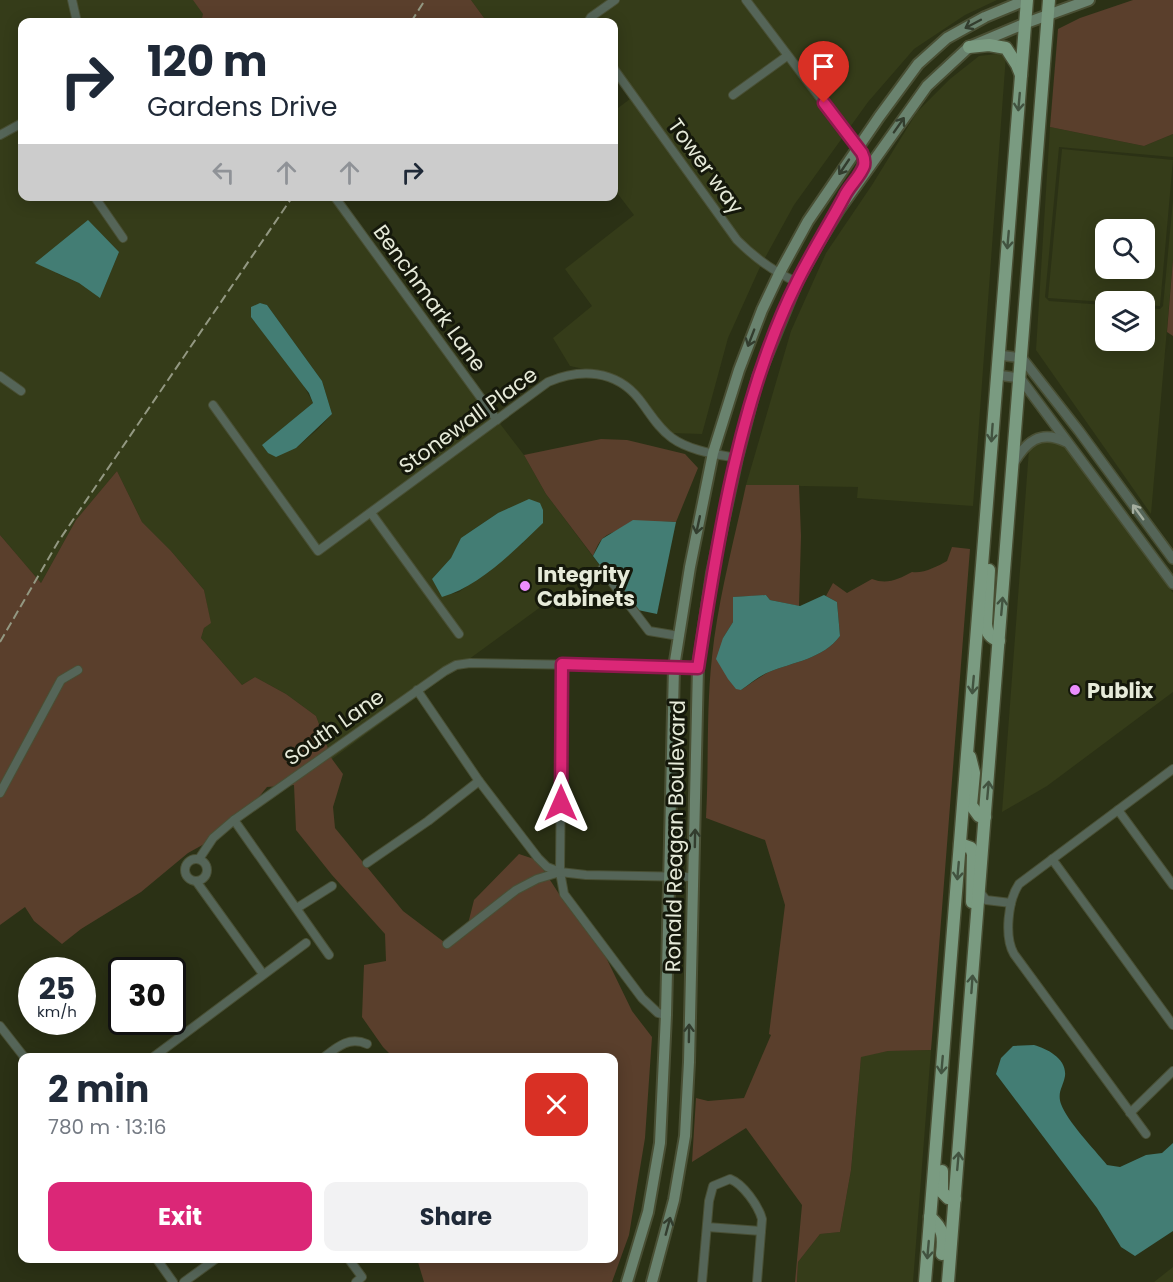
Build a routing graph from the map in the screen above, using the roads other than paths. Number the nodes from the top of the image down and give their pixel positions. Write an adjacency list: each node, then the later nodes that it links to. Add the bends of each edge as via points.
1 (72, 0): 8 (street)
2 (615, 0): 9 (street)
3 (746, 0): 12 (street)
4 (1027, 0): 10 (main road); 18 (main road, Ronald Reagan Boulevard, one-way to 18, via 947,38 918,64)
5 (1049, 0): 7 (main road)
6 (1089, 0): 7 (main road, Ronald Reagan Boulevard)
7 (1048, 16): 10 (main road, Ronald Reagan Boulevard); 26 (main road)
8 (76, 18)
9 (590, 18)
10 (1026, 23): 11 (main road, Ronald Reagan Boulevard); 14 (main road)
11 (969, 47): 14 (main road, via 1006,48); 21 (main road, Ronald Reagan Boulevard, one-way to 11, via 927,86)
12 (787, 56): 15 (street); 18 (street)
13 (618, 75): 23 (street, Tower way, via 737,240)
14 (1021, 77): 25 (main road, one-way to 25)
15 (734, 95)
16 (18, 125): 17 (street)
17 (0, 135)
18 (858, 148): 21 (main road, via 864,166); 23 (main road, Ronald Reagan Boulevard, one-way to 23, via 808,221)
19 (97, 201): 22 (street)
20 (338, 201): 32 (street, Benchmark Lane)
21 (838, 211): 24 (main road, Ronald Reagan Boulevard)
22 (123, 238)
23 (779, 274): 24 (street, Tower way); 34 (main road, Ronald Reagan Boulevard, one-way to 34, via 739,370)
24 (797, 282): 35 (main road, Ronald Reagan Boulevard, via 758,377)
25 (999, 355): 26 (street); 27 (main road)
26 (1022, 358): 29 (main road); 37 (street)
27 (997, 375): 29 (street); 40 (main road, one-way to 40)
28 (0, 376): 30 (street)
29 (1020, 378): 33 (street); 36 (main road)
30 (21, 391)
31 (213, 405): 39 (street, Stonewall Place, via 318,551)
32 (497, 420): 34 (street, Stonewall Place, via 549,382 580,372 614,379 638,398 674,439); 39 (street, Stonewall Place)
33 (1066, 442): 36 (street, via 1052,437 1030,442); 38 (street)
34 (713, 453): 35 (street, Stonewall Place); 45 (main road, Ronald Reagan Boulevard, one-way to 45)
35 (737, 458): 49 (main road, Ronald Reagan Boulevard, via 712,573)
36 (1013, 464): 46 (main road, one-way to 36)
37 (1121, 488): 38 (street); 41 (street, one-way to 37)
38 (1108, 498): 43 (street)
39 (371, 513): 44 (street)
40 (984, 543): 46 (main road, via 989,562 987,633); 52 (main road, one-way to 52)
41 (1173, 559)
42 (602, 569): 45 (street, via 649,631)
43 (1173, 584)
44 (459, 634)
45 (679, 636): 48 (main road, Ronald Reagan Boulevard)
46 (999, 641): 57 (main road, one-way to 46)
47 (562, 664): 48 (street); 51 (street, South Lane, via 456,665); 63 (street)
48 (674, 667): 49 (street); 64 (main road, Ronald Reagan Boulevard)
49 (698, 668): 65 (main road, Ronald Reagan Boulevard, one-way to 49)
50 (78, 670): 55 (street, via 61,680)
51 (417, 690): 54 (street); 58 (street, South Lane)
52 (968, 750): 57 (main road, via 974,773 971,805 979,816); 59 (main road)
53 (1173, 770): 56 (street)
54 (479, 781): 62 (street); 63 (street, via 538,858)
55 (0, 793)
56 (1118, 810): 61 (street); 67 (street)
57 (985, 817): 69 (main road)
58 (234, 820): 60 (street, South Lane, via 213,838); 71 (street)
59 (960, 844): 72 (main road, via 971,848 974,854 972,909); 86 (main road, one-way to 86)
60 (199, 859): 66 (street, via 208,870 203,879); 66 (street, via 188,862 185,869 187,876)
61 (1052, 859): 70 (street, via 1019,884); 78 (street)
62 (367, 863)
63 (560, 872): 64 (street); 74 (street, via 516,890); 77 (street, via 564,894 642,998)
64 (669, 877): 65 (street); 77 (main road, Ronald Reagan Boulevard)
65 (694, 877): 99 (main road, Ronald Reagan Boulevard, one-way to 65, via 674,1200 685,1136)
66 (196, 881): 76 (street)
67 (1173, 885)
68 (332, 886): 71 (street)
69 (980, 892): 70 (street, via 986,900); 72 (main road)
70 (1011, 903): 85 (street, via 1008,941 1014,954)
71 (297, 908): 75 (street)
72 (978, 916): 88 (main road, one-way to 72)
73 (306, 943): 76 (street)
74 (447, 944)
75 (329, 955)
76 (263, 974): 82 (street)
77 (666, 1015): 98 (main road, Ronald Reagan Boulevard, via 660,1143 648,1212)
78 (1173, 1025)
79 (0, 1026): 81 (street)
80 (367, 1044): 83 (street, via 348,1041)
81 (21, 1053)
82 (159, 1053)
83 (330, 1053)
84 (1173, 1071): 85 (street)
85 (1130, 1113): 87 (street)
86 (937, 1129): 88 (main road, via 942,1143 942,1192); 89 (main road)
87 (1146, 1134)
88 (955, 1199): 105 (main road)
89 (930, 1217): 103 (main road, one-way to 103); 104 (main road, via 943,1233)
90 (707, 1227): 91 (street); 91 (street, via 713,1186 730,1179 737,1182 760,1212); 100 (street)
91 (761, 1231): 102 (street)
92 (160, 1263): 96 (street)
93 (210, 1263): 97 (street)
94 (351, 1263): 95 (street)
95 (361, 1280)
96 (173, 1282)
97 (184, 1282)
98 (627, 1282)
99 (652, 1282)
100 (702, 1282): 101 (street)
101 (710, 1282)
102 (757, 1282)
103 (925, 1282)
104 (940, 1282)
105 (948, 1282)

